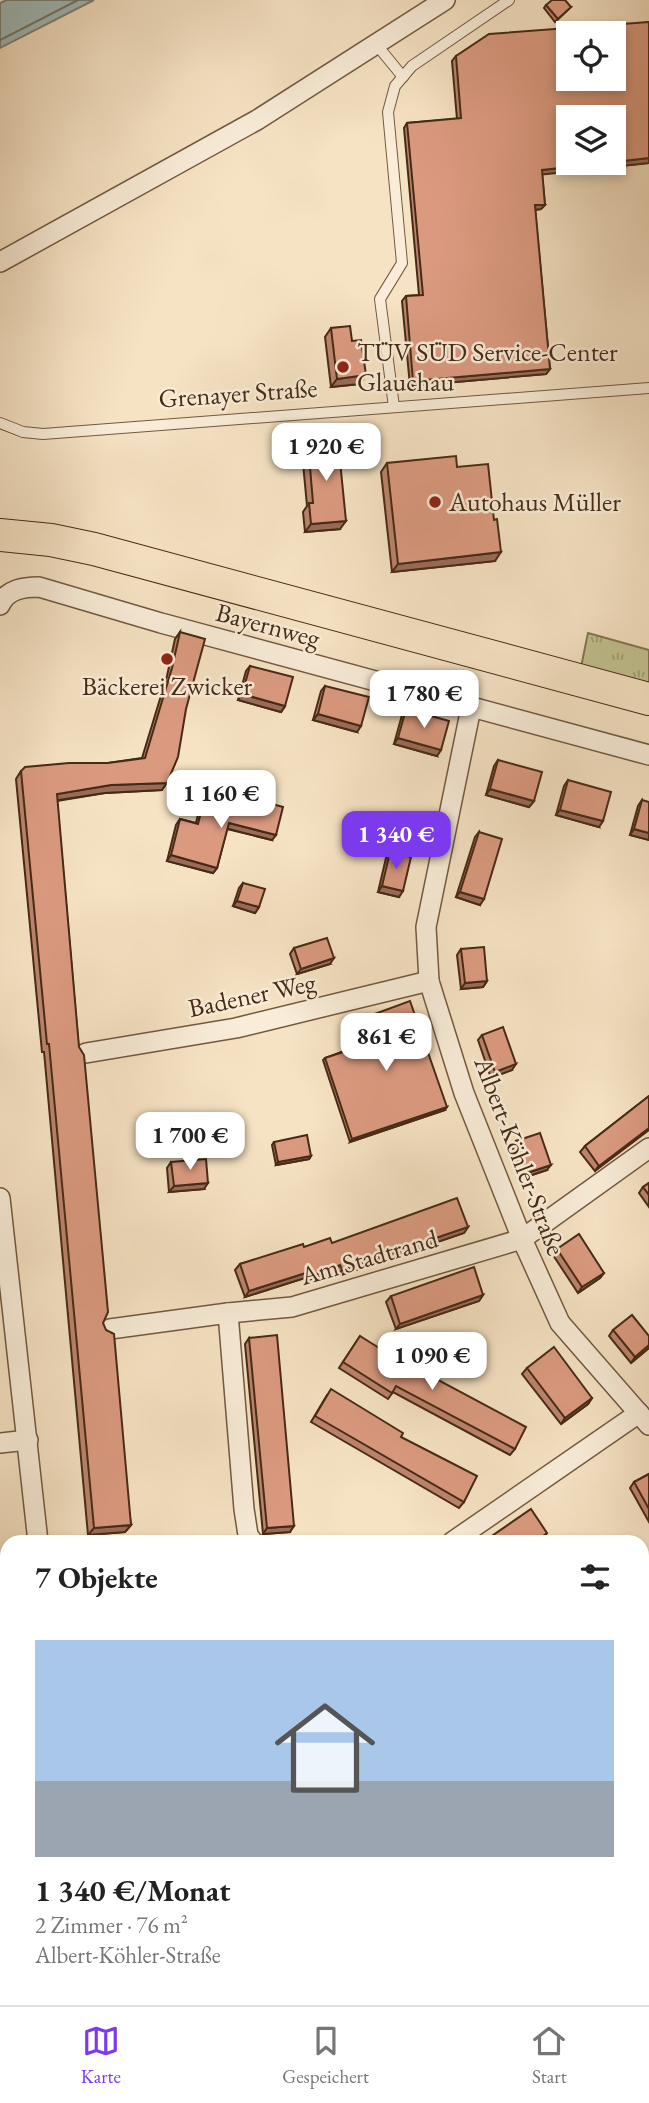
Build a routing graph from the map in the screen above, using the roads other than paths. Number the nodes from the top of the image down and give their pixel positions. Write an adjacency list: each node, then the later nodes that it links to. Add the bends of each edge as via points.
1 (444, 0): 3 (street)
2 (509, 0): 4 (lane)
3 (376, 44): 4 (lane); 5 (street, via 257,120)
4 (402, 77): 7 (lane, via 388,112 402,264 380,299)
5 (0, 262)
6 (649, 388): 7 (lane, Grenayer Straße)
7 (394, 407): 8 (lane, Grenayer Straße, via 43,434)
8 (0, 423)
9 (0, 535): 11 (main road, via 94,549)
10 (0, 604): 12 (street, Bayernweg, via 13,591 39,587)
11 (649, 699)
12 (471, 708): 13 (street, Bayernweg); 14 (street, Albert-Köhler-Straße, via 426,927)
13 (649, 755)
14 (429, 981): 15 (street, Badener Weg, via 236,1028); 18 (street, Albert-Köhler-Straße, via 464,1093)
15 (86, 1053)
16 (649, 1149): 18 (street, Am Stadtrand)
17 (0, 1198): 22 (street)
18 (522, 1239): 19 (street, Am Stadtrand, via 292,1307); 21 (street, Albert-Köhler-Straße, via 560,1322)
19 (228, 1313): 20 (street, Am Stadtrand); 25 (street)
20 (110, 1329)
21 (644, 1419): 26 (street)
22 (27, 1440): 23 (street); 24 (street)
23 (0, 1443)
24 (37, 1535)
25 (248, 1535)
26 (463, 1535)

